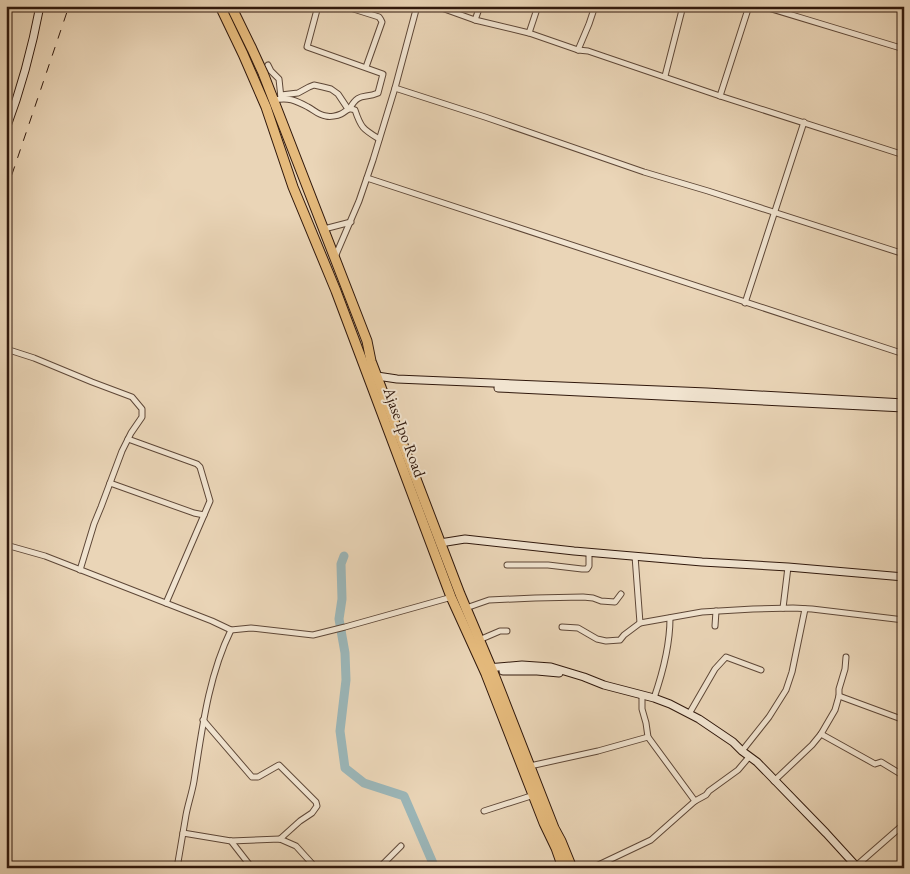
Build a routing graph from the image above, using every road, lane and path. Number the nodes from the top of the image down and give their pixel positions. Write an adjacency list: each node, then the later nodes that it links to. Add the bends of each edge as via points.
1 (40, 6): 28 (street, via 33,45)
2 (220, 6): 17 (highway, Ajase Ipo Road)
3 (231, 6): 16 (highway, Ajase Ipo Road)
4 (318, 6): 21 (street, via 307,48)
5 (344, 6): 21 (street, via 379,17 382,22)
6 (417, 6): 23 (street)
7 (436, 6): 14 (street)
8 (480, 6): 14 (street)
9 (538, 6): 15 (street)
10 (596, 6): 19 (street)
11 (683, 6): 22 (street)
12 (749, 6): 24 (street)
13 (762, 6): 18 (street)
14 (475, 20): 15 (street)
15 (530, 33): 19 (street)
16 (249, 42): 17 (highway); 25 (highway, Ajase Ipo Road)
17 (240, 47): 56 (highway, Ajase Ipo Road)
18 (904, 49)
19 (578, 50): 22 (street)
20 (268, 65): 25 (street, via 279,80)
21 (366, 67): 26 (street, via 384,74 378,94 362,96)
22 (665, 76): 24 (street)
23 (395, 88): 29 (street); 32 (street)
24 (720, 96): 27 (street)
25 (278, 98): 26 (street, via 293,100 320,115 334,116); 26 (street, via 314,85 331,89); 34 (highway, Ajase Ipo Road)
26 (349, 109): 29 (street, via 355,110 364,130)
27 (804, 122): 30 (street); 32 (street)
28 (6, 129)
29 (379, 139): 31 (street)
30 (904, 155)
31 (367, 178): 33 (street); 37 (street)
32 (774, 213): 35 (street); 37 (street)
33 (350, 222): 34 (street); 36 (street)
34 (324, 229): 36 (highway, Ajase Ipo Road)
35 (904, 254)
36 (335, 258): 40 (highway, Ajase Ipo Road)
37 (744, 302): 39 (street)
38 (6, 349): 44 (street, via 132,398 142,409 142,417)
39 (904, 354)
40 (377, 376): 41 (highway, Ajase Ipo Road); 42 (street)
41 (382, 388): 43 (street, via 400,382); 47 (highway, Ajase Ipo Road)
42 (904, 403)
43 (904, 408)
44 (128, 439): 45 (street); 46 (street, via 197,464 210,501)
45 (110, 483): 46 (street); 53 (street)
46 (204, 515): 57 (street)
47 (440, 543): 49 (street, via 465,539); 56 (highway, Ajase Ipo Road)
48 (6, 545): 53 (street)
49 (589, 552): 50 (street); 51 (street, via 587,569 542,564)
50 (635, 556): 52 (street); 64 (street)
51 (507, 565)
52 (788, 567): 54 (street); 59 (street)
53 (80, 570): 57 (street)
54 (904, 577)
55 (621, 594): 58 (street, via 615,602 582,597 535,598 489,600)
56 (456, 596): 58 (highway, Ajase Ipo Road); 67 (street, via 313,635 251,628); 72 (highway, Ajase Ipo Road)
57 (166, 603): 67 (street)
58 (466, 608): 69 (highway, Ajase Ipo Road)
59 (783, 608): 60 (street); 61 (street)
60 (805, 609): 63 (street); 81 (street, via 786,690)
61 (716, 611): 62 (street); 65 (street)
62 (670, 618): 64 (street); 75 (street, via 664,666)
63 (904, 620)
64 (640, 623): 66 (street, via 620,640 614,641 597,639 578,628)
65 (715, 626)
66 (562, 627)
67 (232, 630): 77 (street, via 224,644)
68 (507, 631): 69 (street, via 500,630)
69 (479, 640): 72 (highway, Ajase Ipo Road)
70 (846, 657): 74 (street)
71 (762, 670): 76 (street, via 726,658 715,669)
72 (488, 671): 73 (street, via 554,672 584,677); 83 (highway, Ajase Ipo Road); 86 (highway, Ajase Ipo Road)
73 (642, 695): 75 (street); 80 (street)
74 (839, 696): 78 (street); 79 (street)
75 (654, 698): 76 (street)
76 (689, 714): 81 (street)
77 (203, 720): 90 (street); 91 (street, via 252,777 279,765 316,802 312,813)
78 (904, 720)
79 (821, 734): 84 (street); 85 (street)
80 (648, 737): 83 (street); 87 (street)
81 (742, 751): 82 (street)
82 (749, 757): 85 (street); 87 (street, via 738,770)
83 (530, 766): 100 (highway, Ajase Ipo Road)
84 (904, 776)
85 (774, 781): 94 (street)
86 (534, 795): 88 (street); 99 (highway, Ajase Ipo Road)
87 (695, 802): 101 (street, via 651,840)
88 (484, 811)
89 (904, 824): 94 (street)
90 (183, 833): 92 (street); 95 (street)
91 (280, 839): 92 (street); 97 (street, via 296,846)
92 (231, 841): 96 (street)
93 (402, 846): 98 (street)
94 (857, 867)
95 (177, 868)
96 (252, 868)
97 (316, 868)
98 (379, 868)
99 (563, 868)
100 (572, 868)
101 (592, 868)

